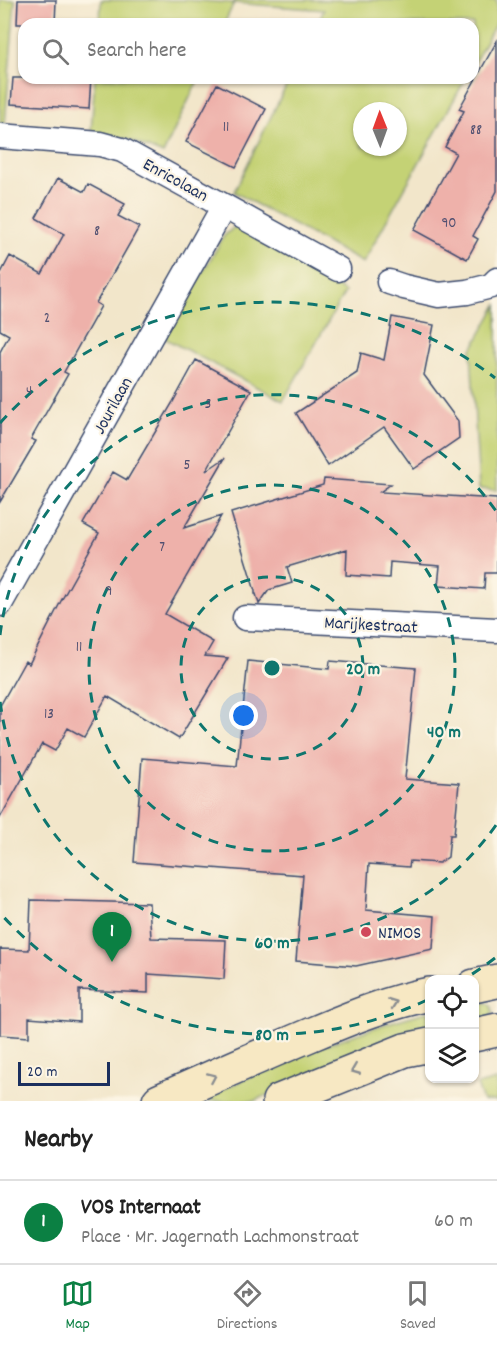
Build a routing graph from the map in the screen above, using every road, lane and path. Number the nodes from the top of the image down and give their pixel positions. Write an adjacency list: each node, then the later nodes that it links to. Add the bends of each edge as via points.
1 (0, 136): 2 (street, Enricolaan, via 100,144 122,150)
2 (224, 206): 3 (street, Enricolaan); 6 (street, Jourilaan)
3 (338, 269)
4 (497, 280): 5 (street, via 491,286 439,295)
5 (389, 282)
6 (0, 604)
7 (245, 618): 8 (street, Marijkestraat)
8 (497, 630)
9 (497, 981): 10 (main road)
10 (479, 985)
11 (425, 995): 15 (main road, one-way to 11, via 337,1024)
12 (497, 1030): 13 (main road)
13 (479, 1034)
14 (425, 1046): 16 (main road, one-way to 16, via 405,1050)
15 (159, 1101)
16 (279, 1101)

